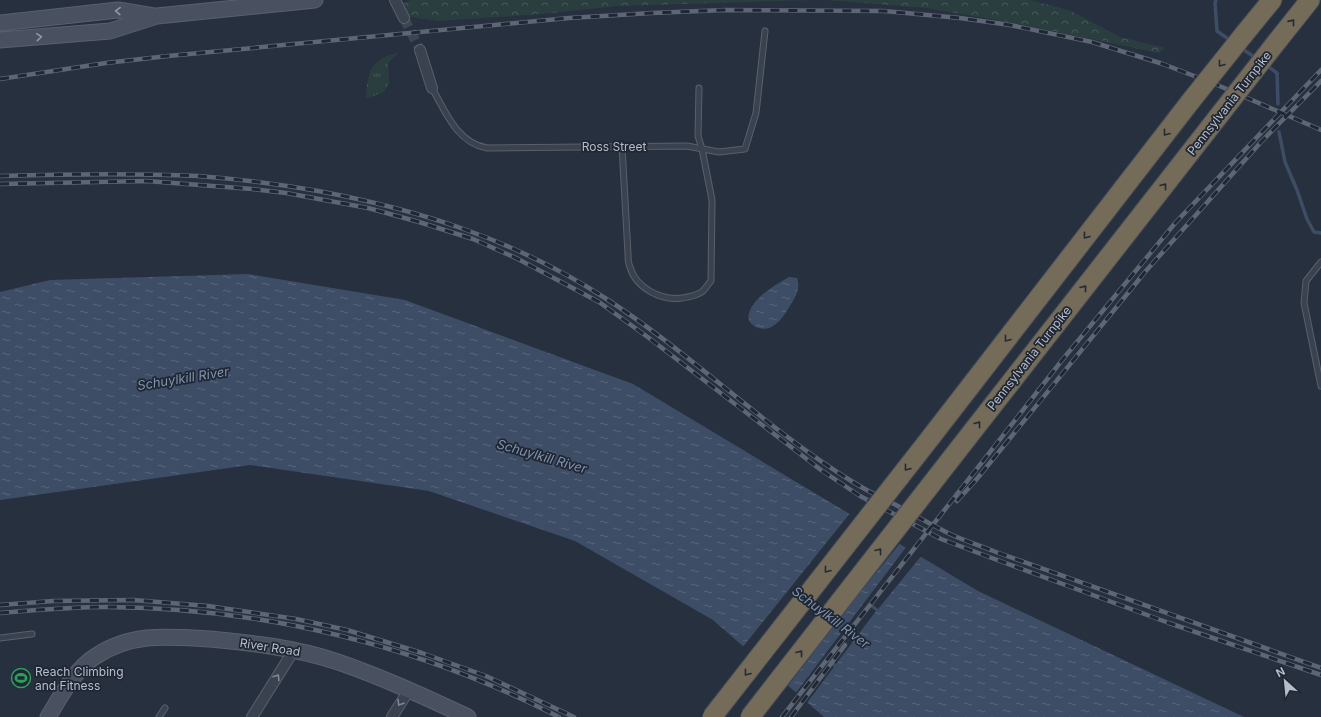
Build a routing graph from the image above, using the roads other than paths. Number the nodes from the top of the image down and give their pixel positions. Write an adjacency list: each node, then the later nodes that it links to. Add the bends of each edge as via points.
1 (315, 0): 5 (street)
2 (395, 0): 6 (street)
3 (1272, 0): 27 (highway, one-way to 27, bridge)
4 (1310, 0): 28 (highway, Pennsylvania Turnpike, one-way to 4, bridge)
5 (157, 16): 7 (street, one-way to 7, via 118,10); 9 (street, one-way to 5, via 110,31)
6 (404, 18)
7 (0, 23)
8 (765, 31): 14 (lane, Ross Street, via 756,113 745,149 719,152)
9 (0, 40)
10 (420, 50): 11 (street, Ross Street)
11 (432, 88): 13 (lane, Ross Street, via 459,133 479,146)
12 (699, 88): 14 (lane, via 698,136)
13 (622, 146): 14 (lane, Ross Street, via 687,146); 14 (lane, via 630,267 642,286 652,293 675,299 691,297 702,292 711,281 712,200)
14 (702, 149)
15 (1321, 262): 16 (lane, via 1306,281 1304,303)
16 (1321, 386)
17 (32, 634): 18 (lane)
18 (0, 638)
19 (294, 650): 20 (street, River Road, via 337,661); 22 (street, River Road, via 228,641 176,638 147,638 127,642 104,651 84,665); 24 (street, one-way to 19)
20 (409, 690): 25 (street, one-way to 25); 26 (street, River Road)
21 (165, 708): 23 (lane)
22 (48, 717)
23 (159, 717)
24 (252, 717)
25 (392, 717)
26 (468, 717)
27 (712, 717)
28 (750, 717)

